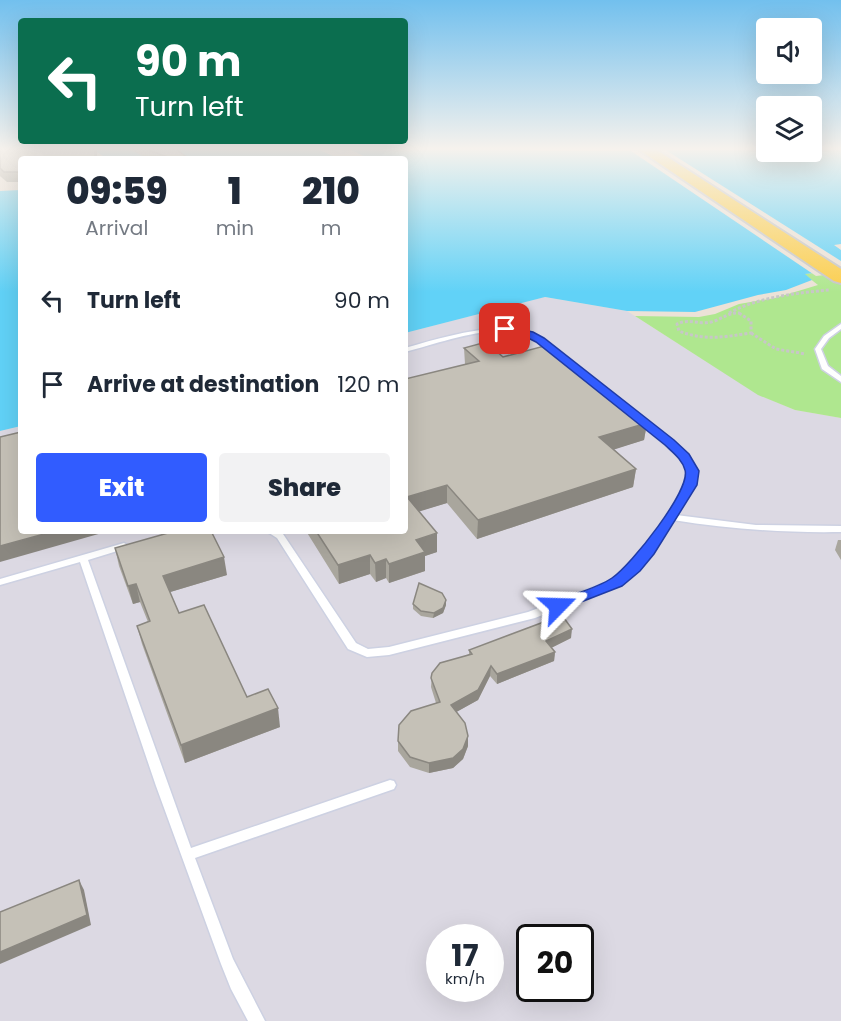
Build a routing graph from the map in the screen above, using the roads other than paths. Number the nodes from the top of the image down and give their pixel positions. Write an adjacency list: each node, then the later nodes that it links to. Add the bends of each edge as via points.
1 (717, 197): 2 (main road)
2 (839, 282)
3 (841, 326): 6 (lane, via 820,342 819,356 825,367)
4 (408, 349): 5 (lane, via 505,329 529,334)
5 (568, 362)
6 (841, 380)
7 (632, 413): 8 (lane, via 684,456 692,471 691,485)
8 (671, 517): 9 (lane, via 763,529); 10 (lane, via 642,559 616,582 497,626 389,651 367,652 352,646)
9 (841, 529)
10 (276, 534)
11 (135, 543): 12 (lane)
12 (83, 558): 13 (lane); 15 (lane)
13 (0, 582)
14 (390, 785): 15 (lane)
15 (187, 855): 16 (lane, via 228,963)
16 (257, 1021)

